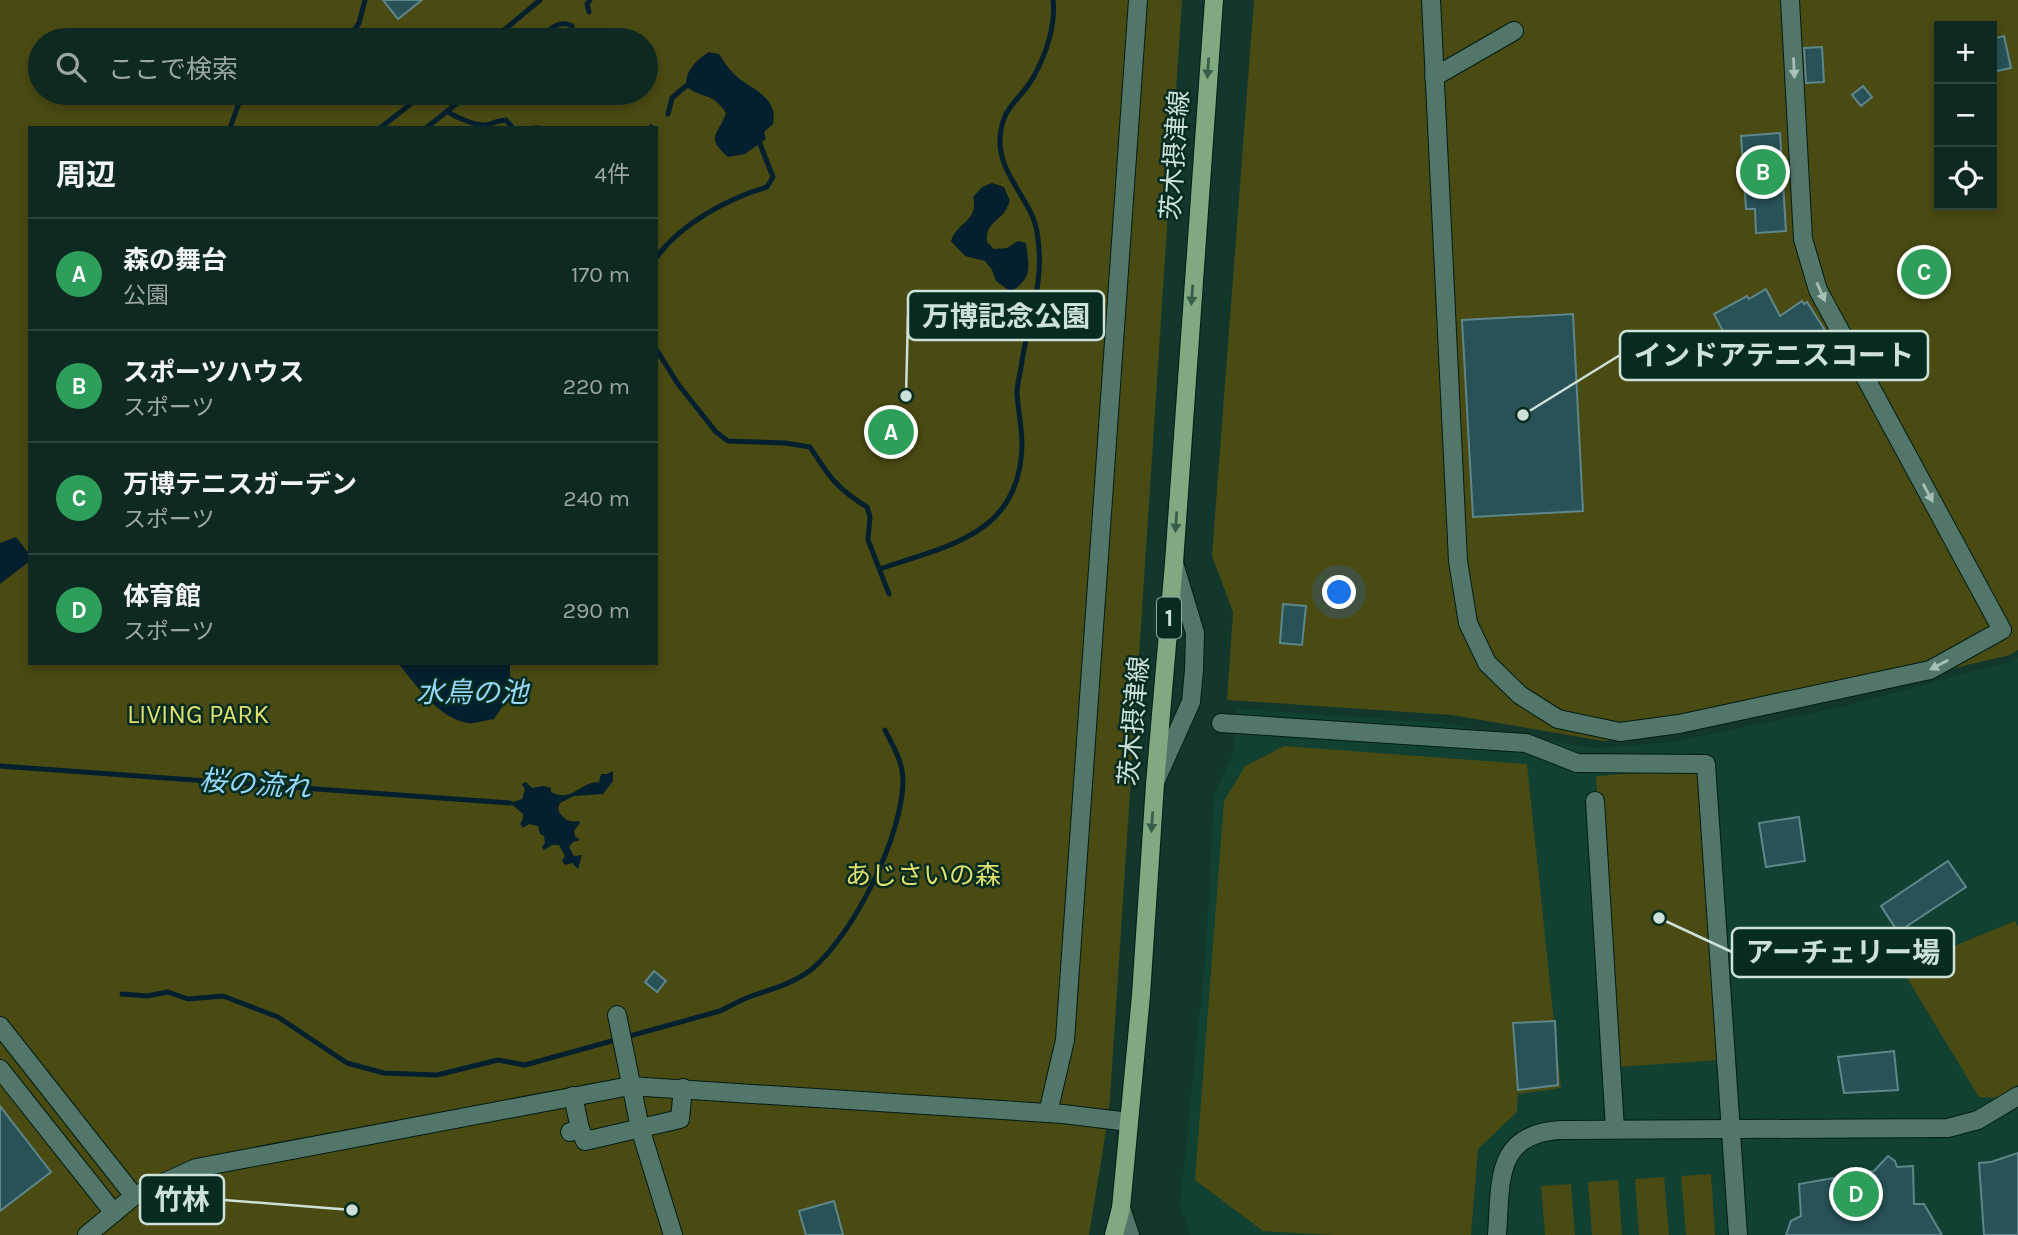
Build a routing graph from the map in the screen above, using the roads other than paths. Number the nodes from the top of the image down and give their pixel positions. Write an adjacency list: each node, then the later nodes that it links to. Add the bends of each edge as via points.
1 (1138, 0): 19 (street, via 1065,1040)
2 (1214, 0): 7 (main road, 茨木摂津線 / 1, one-way to 7)
3 (1431, 0): 6 (street)
4 (1790, 0): 8 (street, one-way to 8, via 1803,239 1818,290)
5 (1514, 32): 6 (street)
6 (1434, 76): 8 (street, one-way to 6, via 1930,670 1679,724 1620,732 1558,719 1520,695 1487,663 1468,623 1458,561)
7 (1174, 563): 10 (main road, 茨木摂津線 / 1); 10 (street, via 1195,633 1194,670 1191,702)
8 (2010, 626)
9 (1221, 723): 23 (street, via 1526,743 1577,763 1706,764)
10 (1155, 784): 20 (main road, 茨木摂津線 / 1, one-way to 20)
11 (1595, 801): 22 (street)
12 (617, 1015): 15 (street)
13 (0, 1026): 24 (street)
14 (0, 1069): 26 (street)
15 (630, 1086): 16 (street); 17 (street); 21 (street)
16 (683, 1088): 19 (street); 21 (street, via 680,1119)
17 (572, 1096): 21 (street, via 575,1130 585,1141); 24 (street, via 196,1168)
18 (2018, 1096): 23 (street, via 1978,1120 1948,1128)
19 (1048, 1113): 20 (street)
20 (1129, 1122): 25 (main road, 茨木摂津線 / 1)
21 (640, 1128): 28 (street)
22 (1615, 1129): 23 (street); 31 (street, via 1546,1130 1521,1140 1502,1169)
23 (1731, 1129): 32 (street)
24 (134, 1196): 26 (street)
25 (1121, 1208): 29 (main road, 茨木摂津線 / 1); 30 (street)
26 (114, 1213): 27 (street)
27 (87, 1235)
28 (673, 1235)
29 (1114, 1235)
30 (1130, 1235)
31 (1497, 1235)
32 (1738, 1235)

